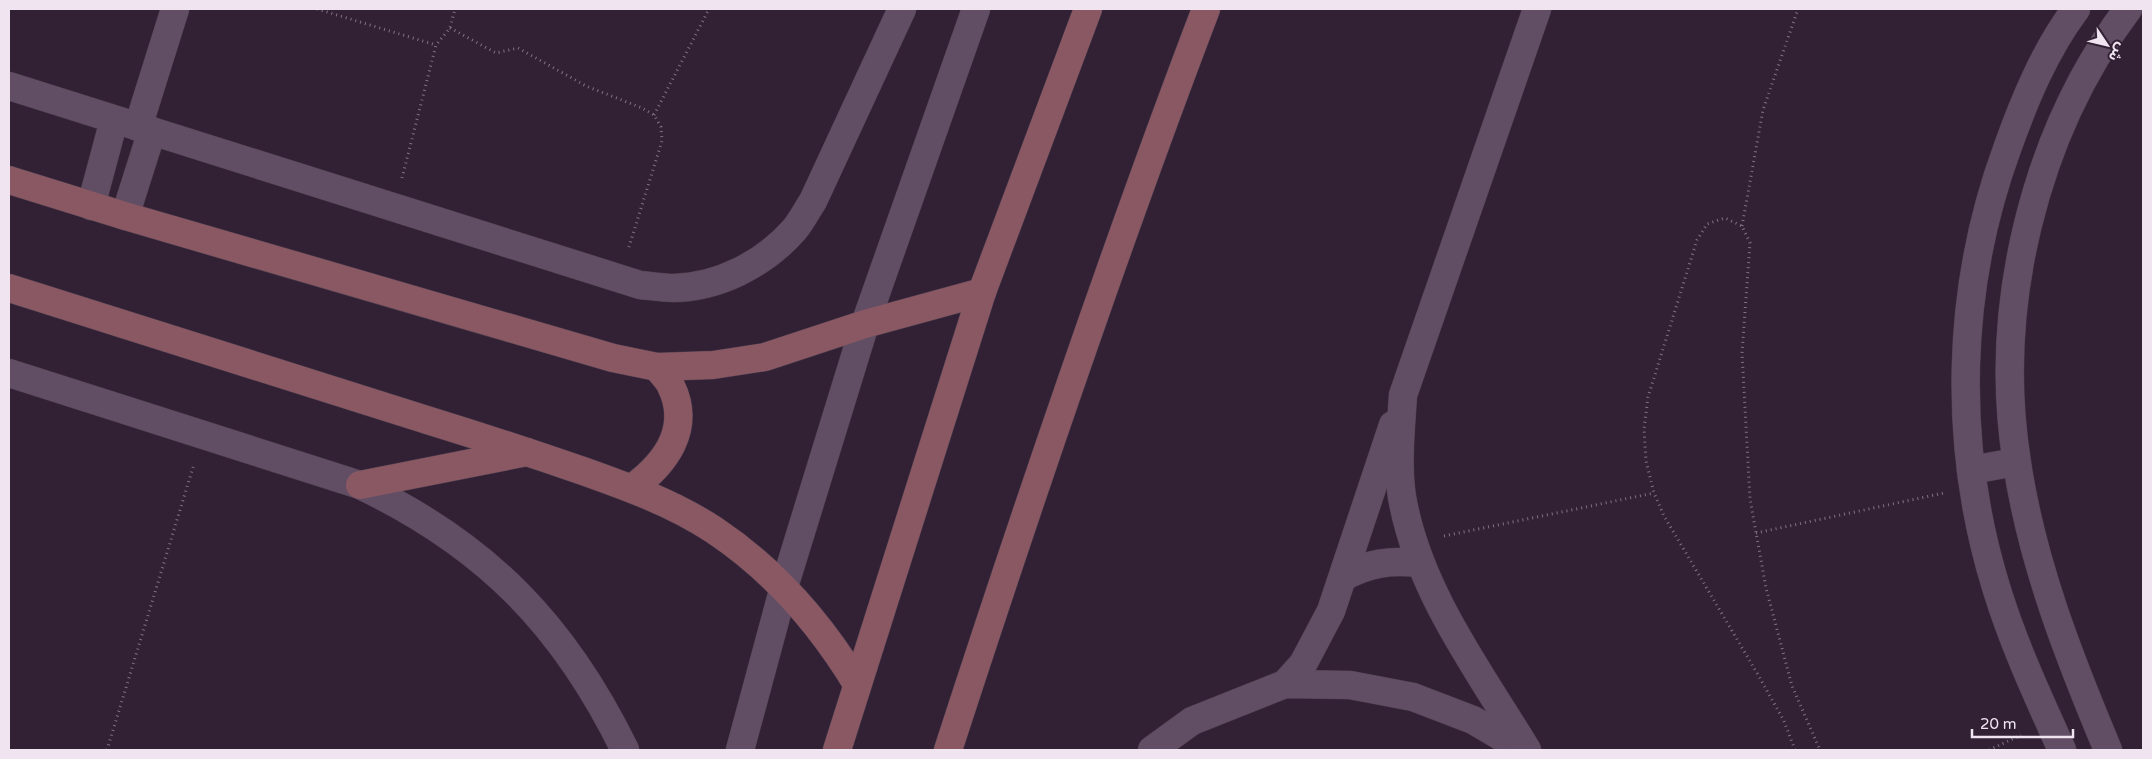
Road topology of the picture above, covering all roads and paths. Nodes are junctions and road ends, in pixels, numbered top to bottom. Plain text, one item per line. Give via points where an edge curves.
1 (175, 9) edge
2 (317, 9) edge
3 (455, 9) edge
4 (709, 9) edge
5 (902, 9) edge
6 (976, 9) edge
7 (1088, 9) edge
8 (1206, 9) edge
9 (1537, 9) edge
10 (1798, 9) edge
11 (2076, 9) edge
12 (2128, 9) edge
13 (450, 28) junction
14 (436, 45) junction
15 (9, 86) edge
16 (654, 115) junction
17 (135, 126) junction
18 (9, 180) edge
19 (91, 206) junction
20 (394, 208) junction
21 (125, 216) junction
22 (1742, 226) junction
23 (619, 279) junction
24 (9, 288) edge
25 (982, 292) junction
26 (865, 324) junction
27 (657, 367) junction
28 (9, 373) edge
29 (1403, 395) junction
30 (202, 435) junction
31 (529, 452) junction
32 (2016, 462) junction
33 (1972, 479) junction
34 (360, 485) junction
35 (632, 488) junction
36 (1654, 492) junction
37 (1756, 533) junction
38 (1416, 553) junction
39 (1343, 578) junction
40 (784, 587) junction
41 (857, 684) junction
42 (1285, 684) junction
43 (107, 750) edge
44 (625, 750) edge
45 (740, 750) edge
46 (837, 750) edge
47 (948, 750) edge
48 (1152, 750) edge
49 (1525, 750) edge
50 (1795, 750) edge
51 (1820, 750) edge
52 (2062, 750) edge
53 (2108, 750) edge

1 - 17 street
2 - 14 path
3 - 13 path
4 - 16 path
5 - 23 street via 813,201 788,236 740,272 709,283 675,288 640,285
6 - 26 street
7 - 25 street
8 - 47 street via 1021,526
9 - 29 street
10 - 22 path via 1763,110
11 - 33 street via 2022,106 1990,194 1971,285 1965,368
12 - 32 street via 2111,31 2067,111 2035,196 2016,286 2010,377
13 - 14 path
13 - 16 path via 496,53 518,48 586,86
14 - 20 path
15 - 17 street
16 - 23 path via 661,127 662,141
17 - 19 street
17 - 20 street
17 - 21 street
18 - 19 street
19 - 21 street
20 - 23 street
21 - 27 street via 604,356
22 - 36 path via 1725,218 1707,224 1697,240 1648,397 1644,429 1646,461
22 - 37 path via 1750,243 1742,353 1750,499
24 - 31 street
25 - 26 street
25 - 41 street
26 - 27 street via 765,358 713,365
26 - 40 street
27 - 35 street via 671,386 678,409 676,433 668,455
28 - 30 street
29 - 38 street via 1402,495
29 - 39 street
30 - 34 street
30 - 43 path
31 - 34 street
31 - 35 street
32 - 33 street
32 - 53 street via 2051,603 2073,667
33 - 37 path
33 - 52 street via 1983,538 2010,629
34 - 44 street via 436,527 472,552 517,593 562,643 586,678
35 - 40 street via 673,506 713,530 750,556
36 - 38 path
36 - 50 path via 1664,516 1784,721
37 - 51 path via 1766,588 1792,686
38 - 39 street via 1360,568
38 - 49 street via 1457,634
39 - 42 street via 1331,610 1303,664
40 - 41 street via 821,630
40 - 45 street
41 - 46 street
42 - 48 street via 1192,721
42 - 49 street via 1350,685 1413,697 1473,720

